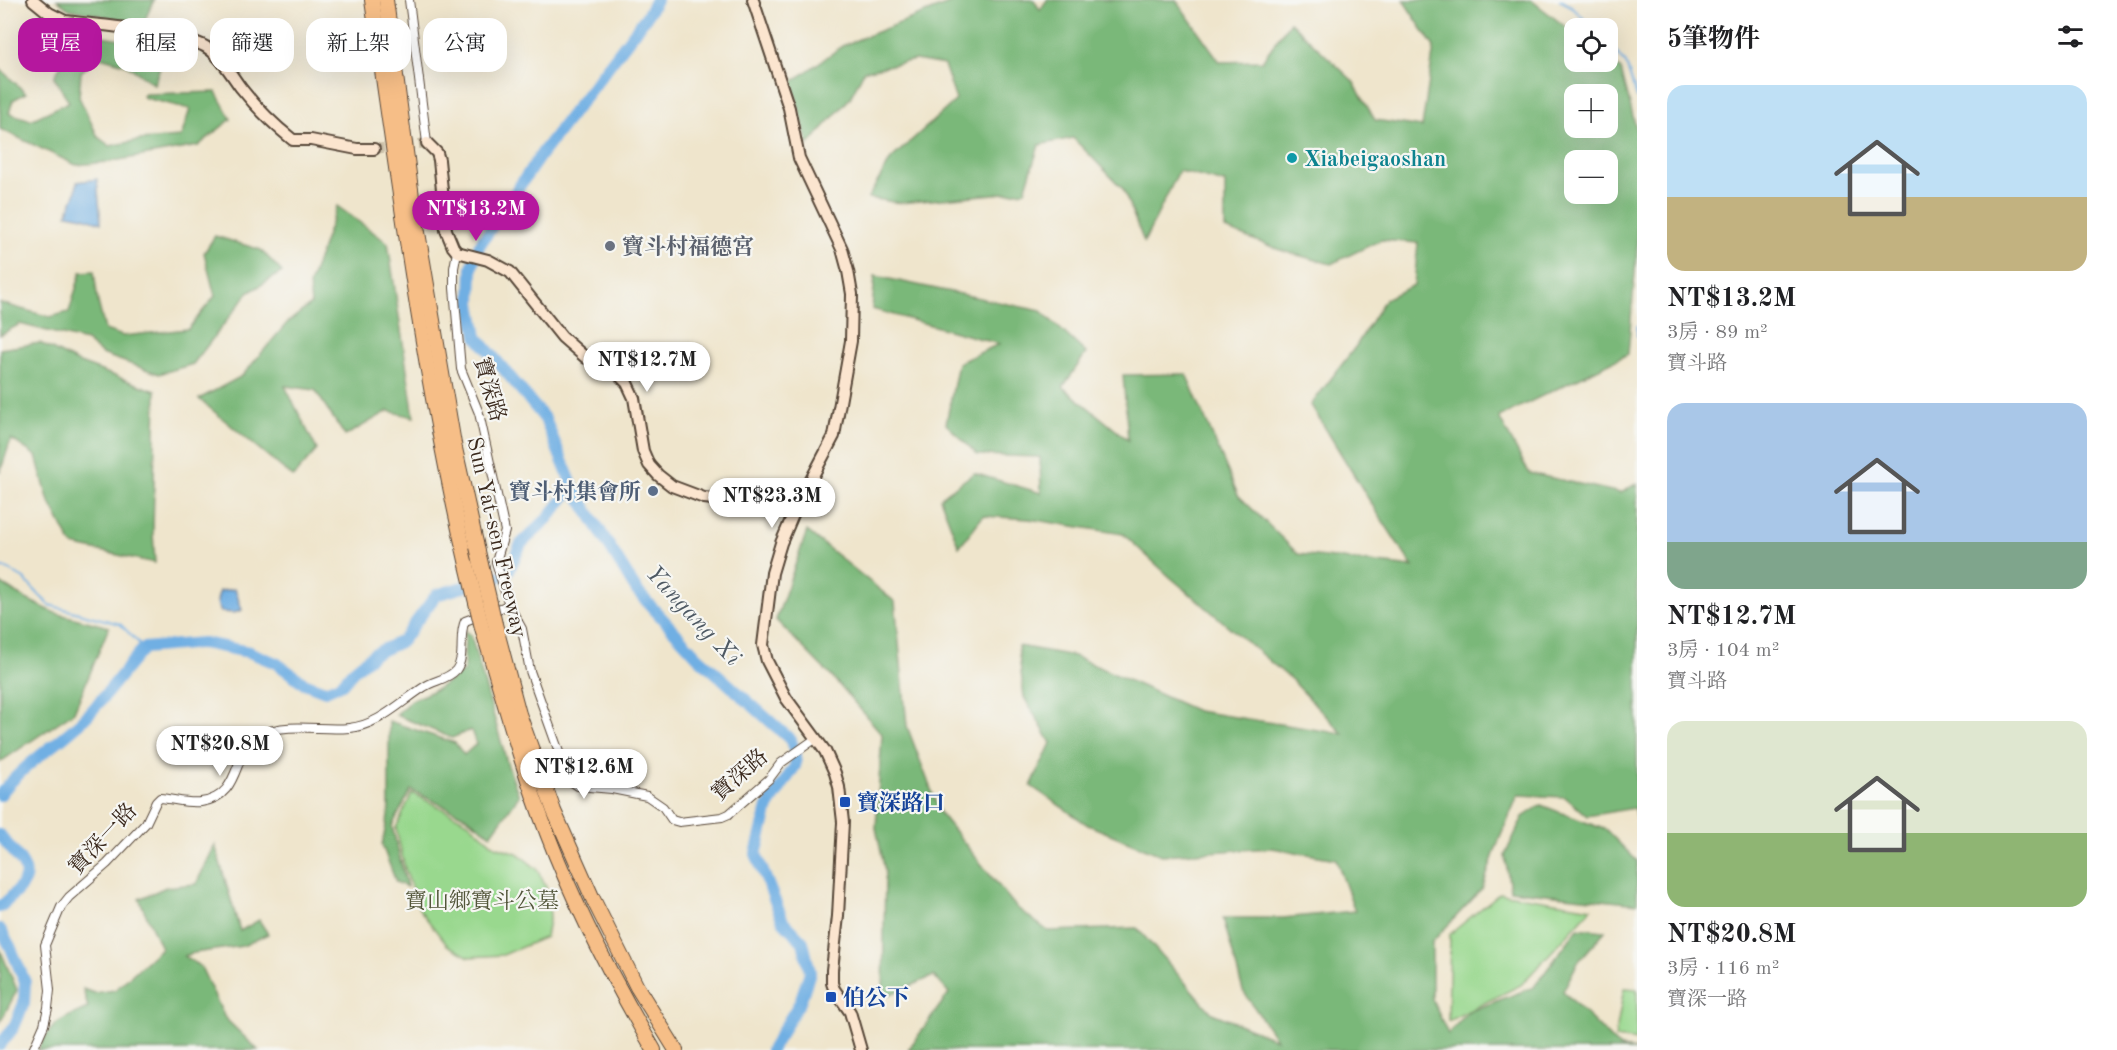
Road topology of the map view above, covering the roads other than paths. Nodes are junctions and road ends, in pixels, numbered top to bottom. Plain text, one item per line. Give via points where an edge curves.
1 (33, 0) edge
2 (372, 0) edge
3 (386, 0) edge
4 (409, 0) edge
5 (753, 0) edge
6 (427, 143) joint
7 (374, 149) tunnel mouth
8 (457, 252) junction
9 (795, 510) junction
10 (509, 605) junction
11 (488, 626) junction
12 (815, 739) junction
13 (33, 1050) edge
14 (654, 1050) edge
15 (676, 1050) edge
16 (861, 1050) edge

1 - 7 street via 65,21 198,43 211,50 293,141
2 - 11 highway, Sun Yat-sen Freeway, bridge via 432,399 467,565
3 - 11 highway, Sun Yat-sen Freeway, bridge via 418,232
4 - 6 street, 寶深路
5 - 9 street via 789,108 799,158 842,249 852,294 851,341 834,436
6 - 8 street, 寶深路 via 439,160 446,230
8 - 9 street via 488,260 510,272 562,337 586,358 616,372 627,382 634,398 643,451 649,465 663,480 704,498
8 - 10 street, 寶深路 via 454,294 461,369 479,413 505,531 496,562
9 - 12 street via 772,573 763,645 786,698
10 - 12 street, 寶深路 via 522,629 530,671 572,784 647,796 679,822 722,817 769,779 781,763
10 - 13 street, 寶深一路 via 465,621 456,669 383,717 348,728 299,728 261,734 241,758 228,788 217,796 203,802 160,798 146,823 61,907 45,945 48,1008
11 - 14 highway, Sun Yat-sen Freeway via 546,831 580,914
11 - 15 highway, Sun Yat-sen Freeway via 554,811 593,899 637,987
12 - 16 street via 835,772 843,811 832,983 850,1012

